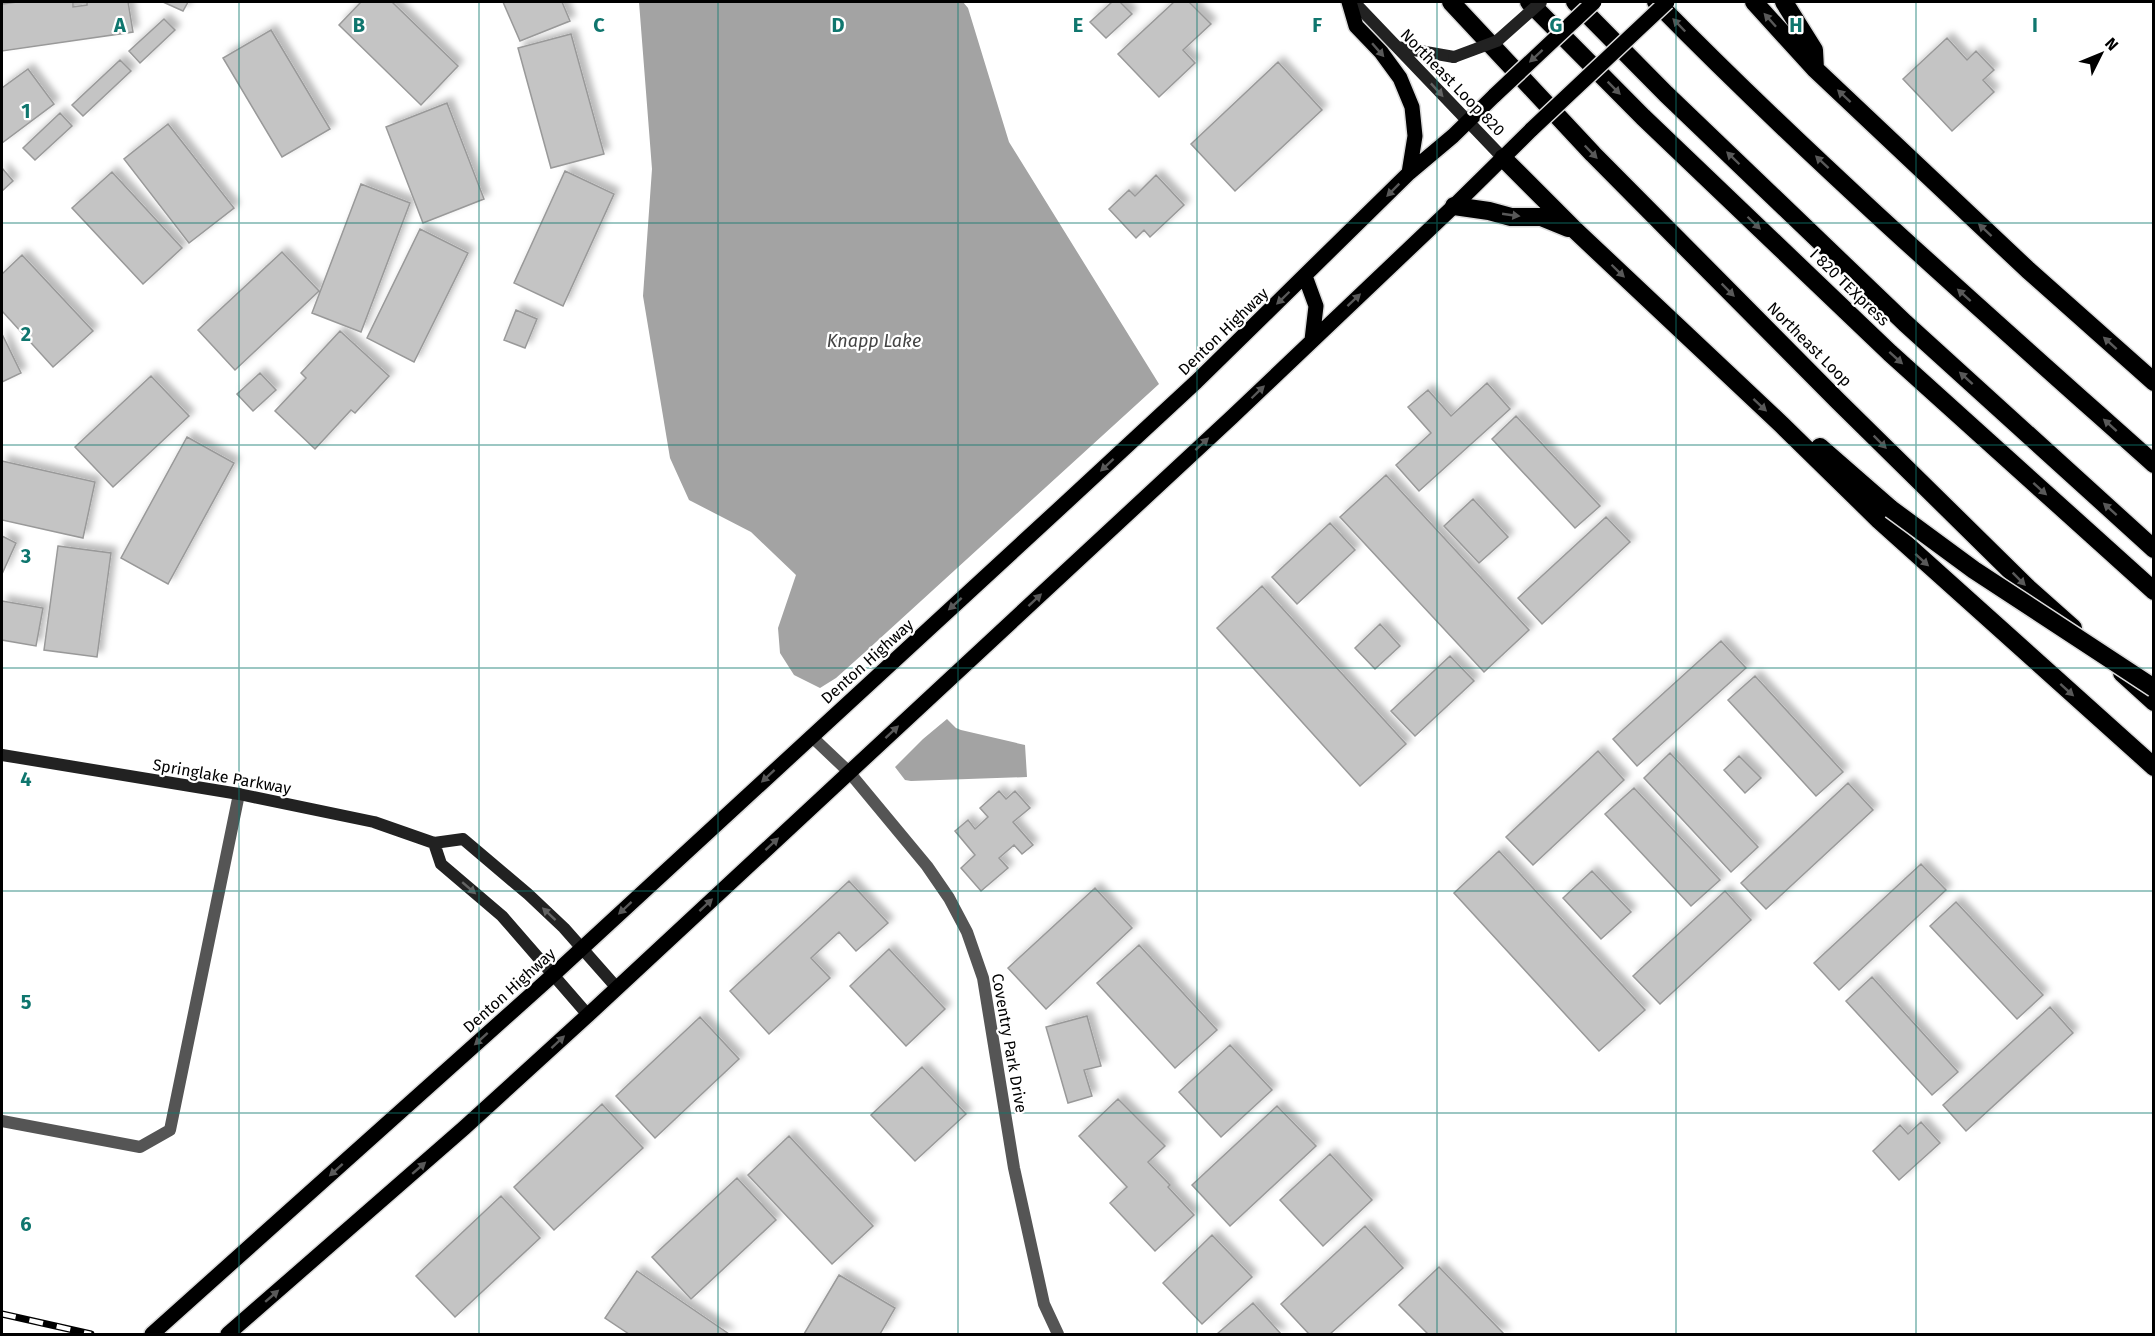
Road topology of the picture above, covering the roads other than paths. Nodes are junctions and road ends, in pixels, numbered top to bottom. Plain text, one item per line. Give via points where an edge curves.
1 (1349, 2) edge
2 (1354, 2) edge
3 (1451, 2) edge
4 (1529, 2) edge
5 (1541, 2) edge
6 (1575, 2) edge
7 (1594, 2) edge
8 (1656, 2) edge
9 (1667, 2) edge
10 (1754, 2) edge
11 (1784, 2) edge
12 (1397, 47) junction
13 (1815, 69) junction
14 (1467, 122) junction
15 (1503, 158) junction
16 (1409, 173) junction
17 (1454, 206) junction
18 (1576, 231) junction
19 (1305, 276) junction
20 (1312, 340) junction
21 (2154, 382) edge
22 (2154, 464) edge
23 (1885, 514) junction
24 (2154, 549) edge
25 (2154, 591) edge
26 (2154, 688) edge
27 (2154, 702) edge
28 (811, 736) junction
29 (2, 755) edge
30 (2154, 767) edge
31 (849, 772) junction
32 (239, 794) junction
33 (434, 843) junction
34 (581, 949) junction
35 (553, 975) junction
36 (616, 988) junction
37 (588, 1015) junction
38 (2, 1121) edge
39 (152, 1335) edge
40 (228, 1335) edge
41 (1058, 1335) edge

1 -> 16 main road via 1356,26 1400,78 1412,107 1415,136
2 - 12 street, Northeast Loop 820
3 -> 27 highway, Northeast Loop via 1593,154 1838,401 2028,588
4 -> 25 highway, I 820 TEXpress via 1890,353
5 - 12 street, bridge via 1497,41 1454,57
24 -> 6 highway, I 820 TEXpress via 1905,323
7 -> 14 main road, Denton Highway, bridge
22 -> 8 highway via 1942,276
9 - 15 main road, bridge
13 -> 10 highway
11 - 13 highway via 1814,50
12 -> 14 street, Northeast Loop 820
21 -> 13 highway via 2028,270
14 - 15 street, Northeast Loop 820
14 - 16 main road, Denton Highway
15 - 17 main road
15 - 18 highway
16 -> 19 main road, Denton Highway
17 -> 18 highway via 1511,217 1541,217
20 -> 17 main road
18 -> 23 highway via 1782,425 1824,450
19 - 20 main road via 1316,306
19 -> 28 main road, Denton Highway
31 -> 20 main road
23 - 26 highway, bridge
23 -> 30 highway
28 - 31 street, Coventry Park Drive
28 -> 34 main road, Denton Highway
29 - 32 street, Springlake Parkway
36 -> 31 main road
31 - 41 street, Coventry Park Drive via 927,866 967,932 983,978 1014,1168 1039,1282
32 - 33 street, Springlake Parkway via 374,822
32 - 38 street via 170,1130 140,1147
34 -> 33 street, Springlake Parkway via 528,894 463,839
33 -> 35 street via 441,864 502,916
34 - 35 main road, Denton Highway
34 - 36 street, Springlake Parkway
35 - 37 street
35 -> 39 main road, Denton Highway
36 - 37 main road
40 -> 37 main road

